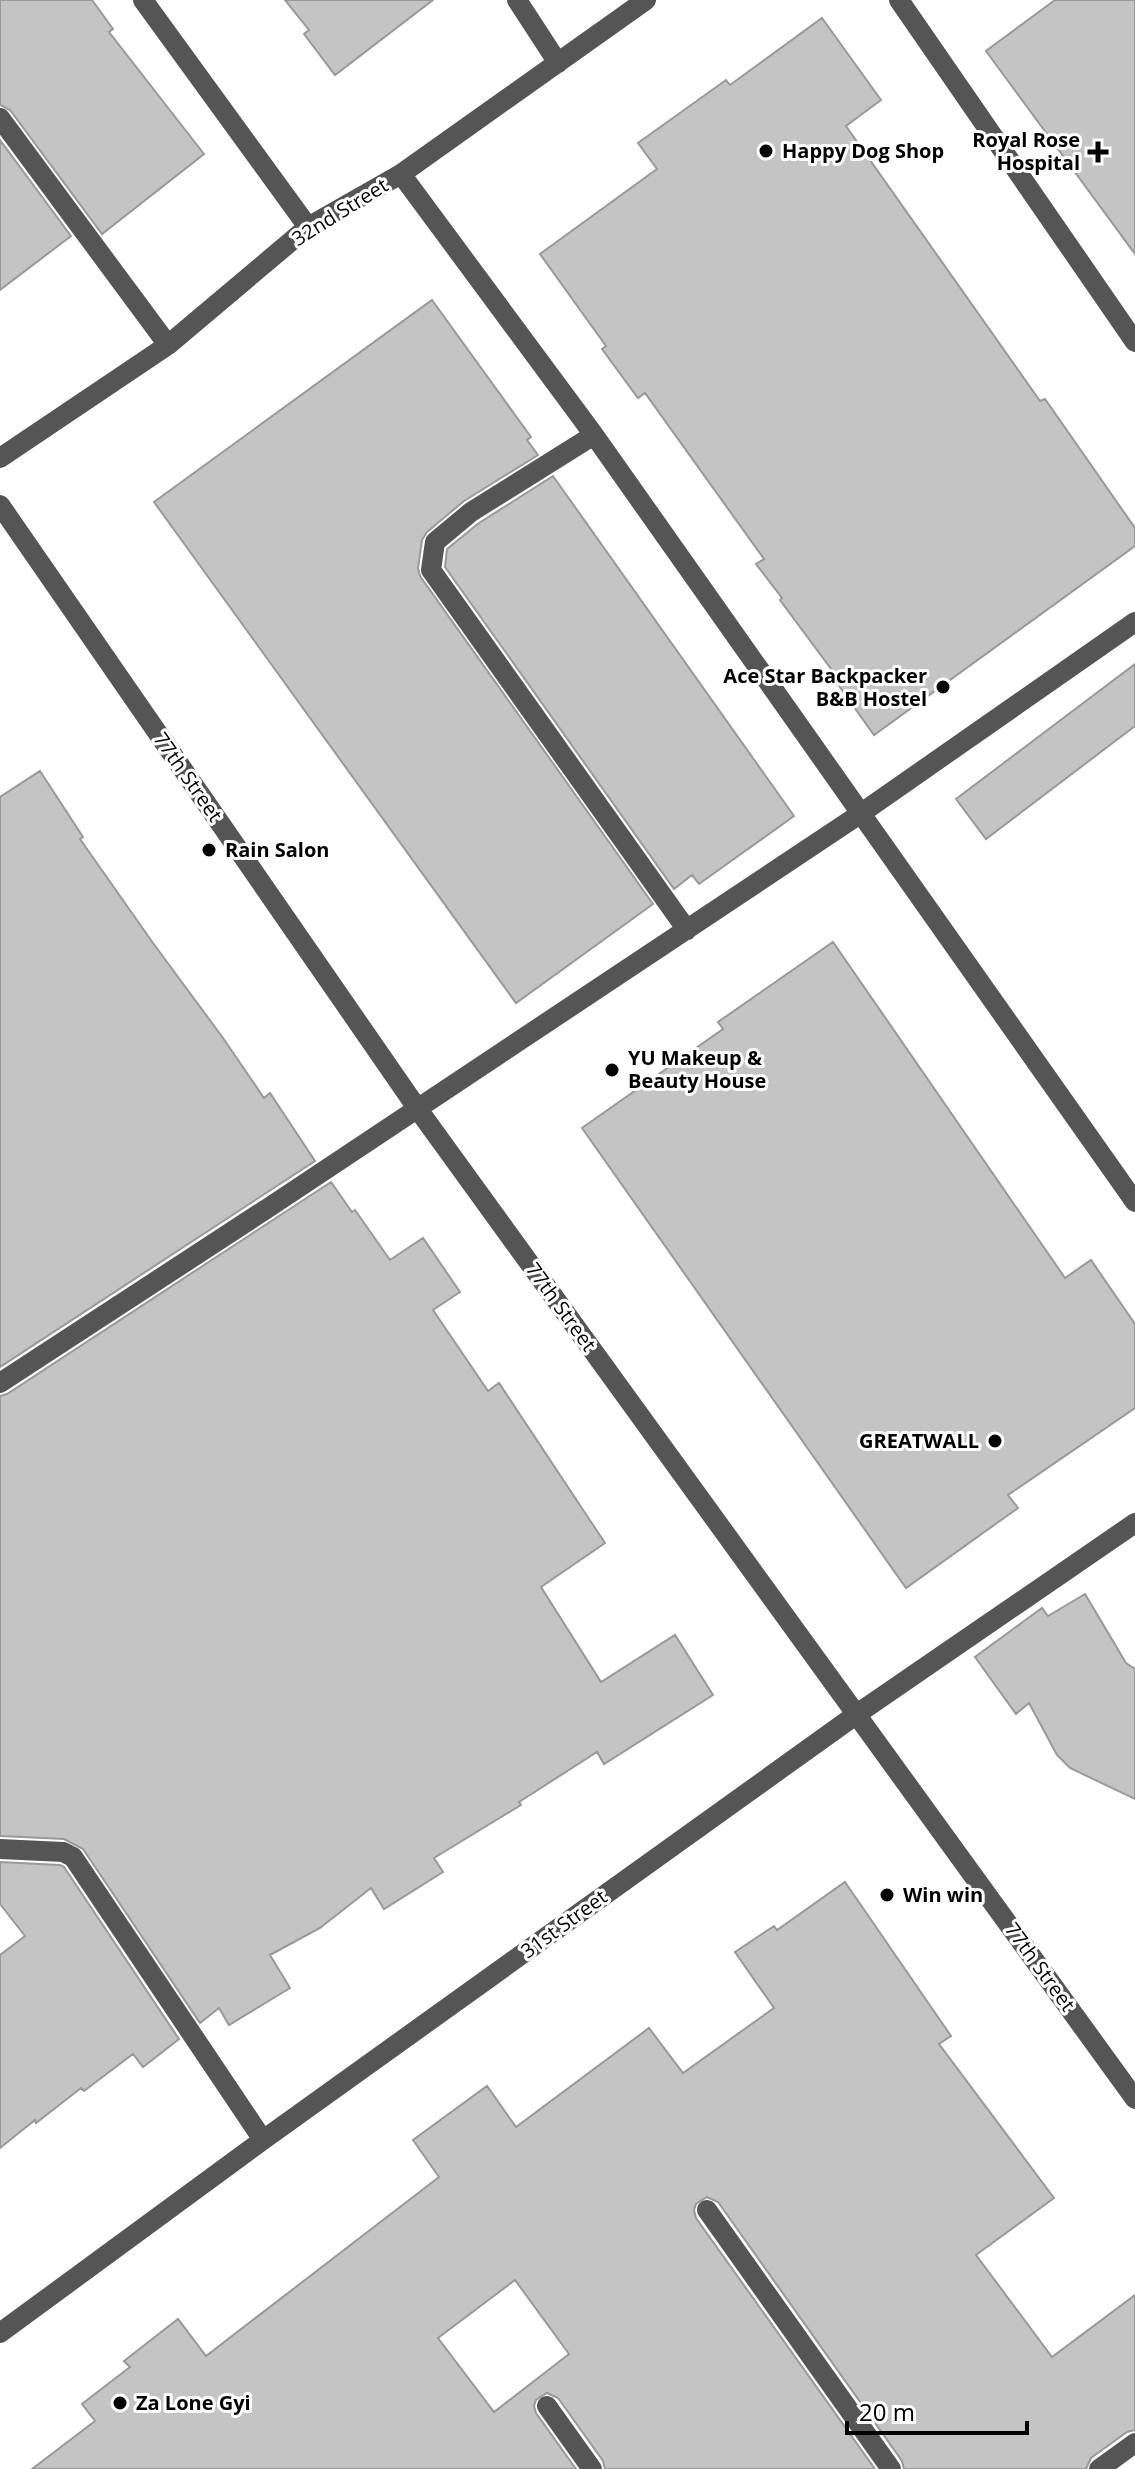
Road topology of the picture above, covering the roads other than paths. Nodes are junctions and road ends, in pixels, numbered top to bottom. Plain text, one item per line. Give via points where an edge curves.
1 (143, 0) edge
2 (517, 0) edge
3 (646, 0) edge
4 (899, 0) edge
5 (558, 63) junction
6 (0, 118) edge
7 (401, 174) junction
8 (308, 227) junction
9 (1135, 342) edge
10 (168, 345) junction
11 (594, 435) junction
12 (0, 458) edge
13 (0, 505) edge
14 (1135, 622) edge
15 (860, 814) junction
16 (687, 930) junction
17 (417, 1108) junction
18 (1135, 1202) edge
19 (0, 1383) edge
20 (1135, 1523) edge
21 (857, 1714) junction
22 (0, 1849) edge
23 (1135, 2099) edge
24 (263, 2140) junction
25 (707, 2210) dead end
26 (0, 2333) edge
27 (547, 2406) dead end
28 (1135, 2443) edge
29 (592, 2469) edge
30 (891, 2469) edge
31 (1099, 2469) edge

1 - 8 street
2 - 5 street
3 - 5 street, 32nd Street
4 - 9 street
5 - 7 street, 32nd Street
6 - 10 street
7 - 8 street, 32nd Street
7 - 11 street
8 - 10 street, 32nd Street
10 - 12 street, 32nd Street
11 - 15 street
11 - 16 street via 471,512 435,542 431,570
13 - 17 street, 77th Street
14 - 15 street
15 - 16 street
15 - 18 street
16 - 17 street
17 - 19 street
17 - 21 street, 77th Street
20 - 21 street, 31st Street
21 - 23 street, 77th Street
21 - 24 street, 31st Street
22 - 24 street via 73,1857
24 - 26 street, 31st Street
25 - 30 street
27 - 29 street
28 - 31 street

